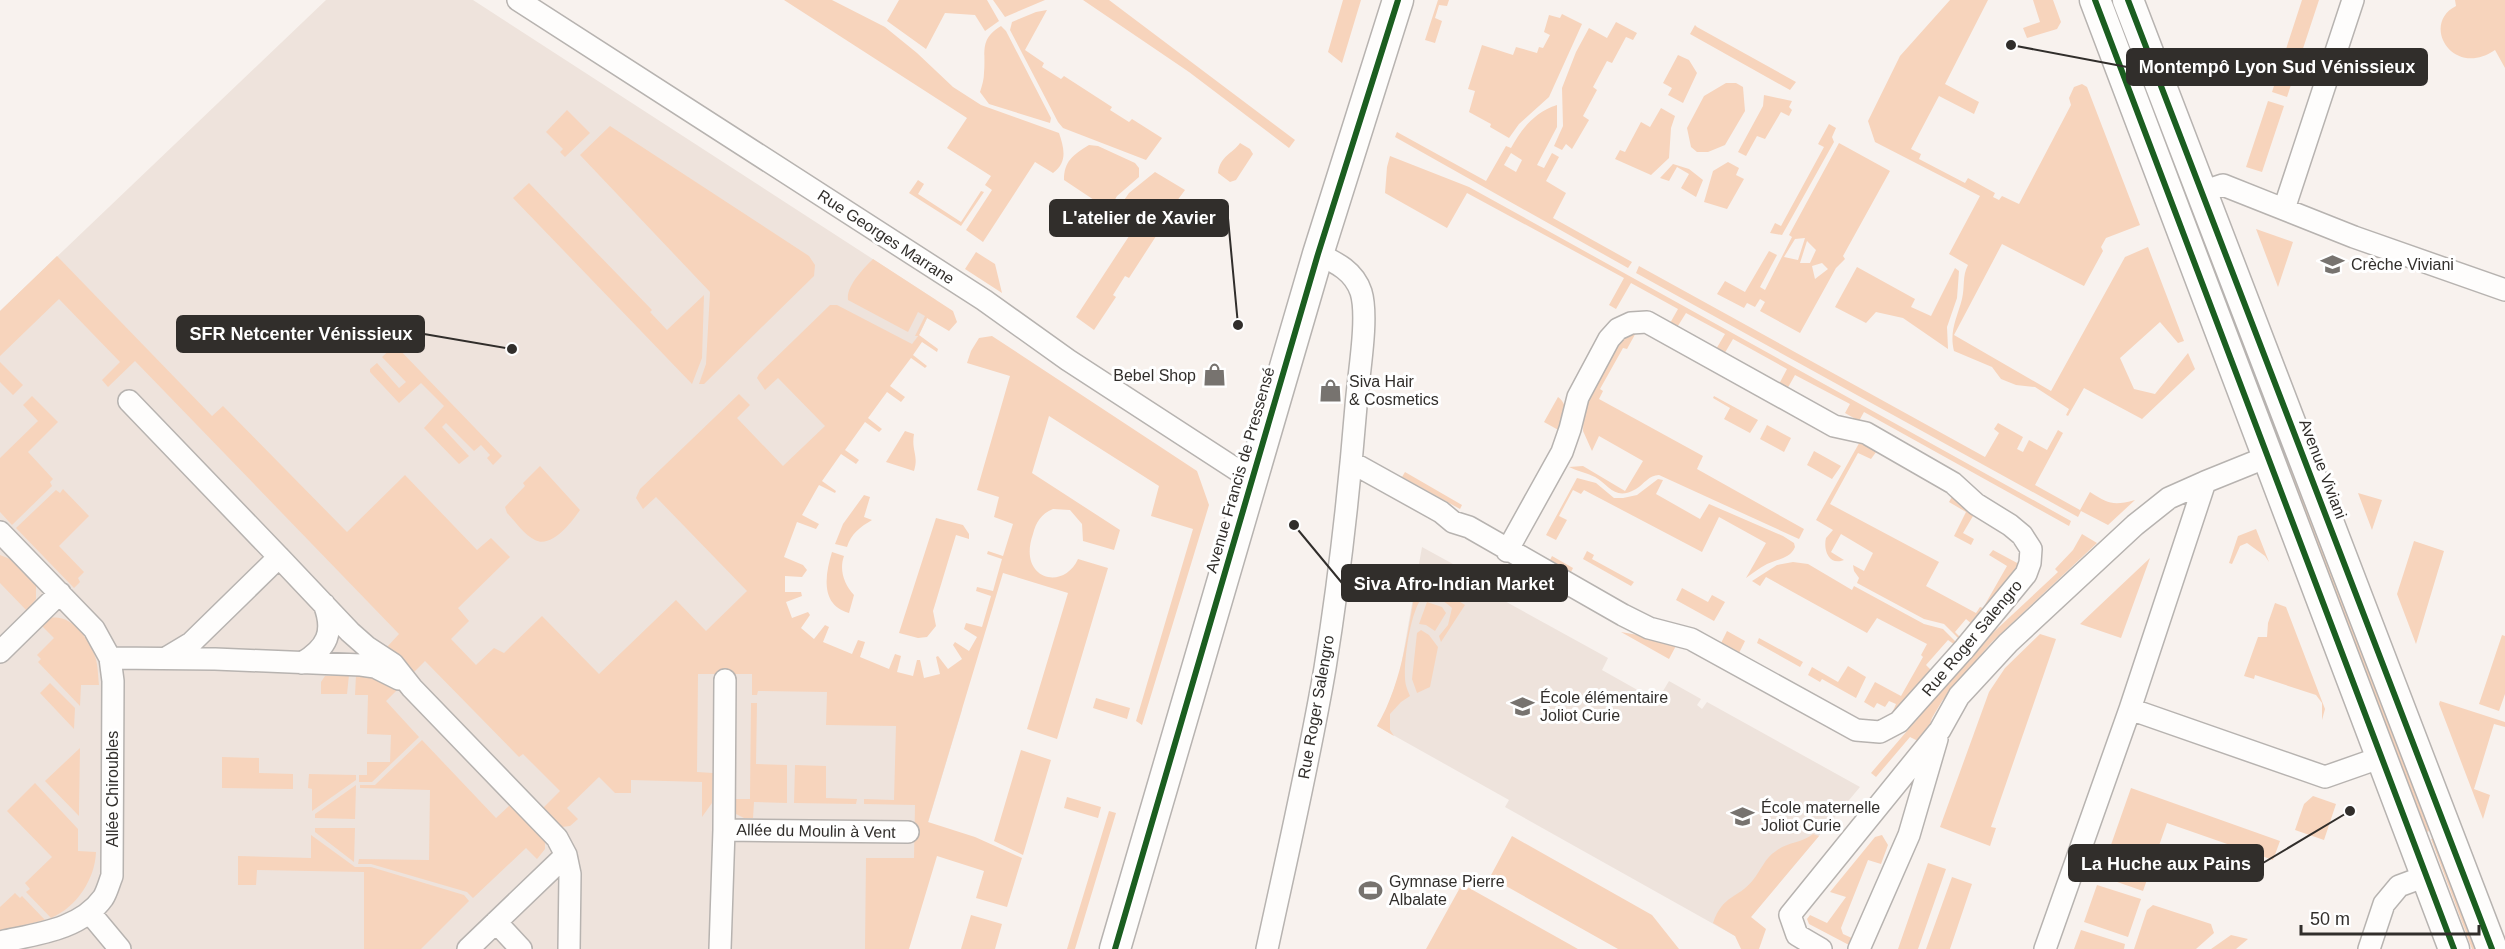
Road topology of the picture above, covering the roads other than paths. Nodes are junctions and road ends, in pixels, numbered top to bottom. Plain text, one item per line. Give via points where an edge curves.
1 (518, 0) edge
2 (1398, 0) edge
3 (2095, 0) edge
4 (2128, 0) edge
5 (2353, 0) edge
6 (2202, 192) junction
7 (2284, 210) junction
8 (1318, 255) junction
9 (2505, 290) edge
10 (129, 401) dead end
11 (2268, 457) junction
12 (1351, 462) junction
13 (1251, 479) junction
14 (2205, 482) junction
15 (0, 532) edge
16 (1507, 551) junction
17 (279, 557) junction
18 (60, 593) junction
19 (324, 604) junction
20 (0, 652) edge
21 (110, 658) junction
22 (166, 658) junction
23 (302, 663) junction
24 (725, 680) dead end
25 (412, 688) junction
26 (2130, 709) junction
27 (1940, 730) junction
28 (2382, 758) junction
29 (724, 830) junction
30 (908, 832) dead end
31 (566, 855) junction
32 (2426, 876) junction
33 (90, 913) junction
34 (496, 922) junction
35 (0, 942) edge
36 (120, 949) edge
37 (468, 949) edge
38 (521, 949) edge
39 (569, 949) edge
40 (720, 949) edge
41 (1114, 949) edge
42 (1267, 949) edge
43 (1821, 949) edge
44 (1859, 949) edge
45 (2045, 949) edge
46 (2369, 949) edge
47 (2454, 949) edge
48 (2492, 949) edge

1 - 13 street, Rue Georges Marrane via 984,300 1068,360
2 - 8 street, Avenue Francis de Pressensé
3 - 11 street
4 - 6 street, Avenue Viviani
5 - 7 street
6 - 7 street via 2223,185
6 - 48 street, Avenue Viviani
7 - 9 street
8 - 12 street, Rue Roger Salengro via 1349,272 1362,295 1363,326
8 - 13 street, Avenue Francis de Pressensé
10 - 17 street
11 - 14 street
11 - 28 street
12 - 16 street, Rue Roger Salengro
12 - 42 street, Rue Roger Salengro via 1323,676
13 - 41 street, Avenue Francis de Pressensé
14 - 26 street
14 - 27 street via 2169,498 2135,525 2008,643 1959,696
15 - 18 street, Allée Chiroubles
16 - 16 street, Rue Roger Salengro via 1649,628 1690,639 1856,730 1880,732 1899,722 1965,648 2026,574 2031,549 2022,535 1953,483 1866,433 1834,426 1647,322 1631,323 1609,339 1578,398 1558,459
17 - 19 street
17 - 22 street via 191,643
18 - 20 street
18 - 21 street, Allée Chiroubles via 94,629
19 - 23 street via 329,631 317,654
19 - 25 street via 367,647 393,664
21 - 22 street
21 - 33 street, Allée Chiroubles via 112,876 105,896
22 - 23 street
23 - 25 street via 375,668
24 - 29 street, Allée du Moulin à Vent
25 - 31 street via 556,838
26 - 28 street via 2325,777
26 - 45 street
27 - 43 street via 1790,915 1797,936
27 - 44 street via 1909,835
28 - 32 street
29 - 30 street, Allée du Moulin à Vent
29 - 40 street, Allée du Moulin à Vent
31 - 34 street
31 - 39 street via 570,874
32 - 46 street via 2399,886 2384,904
32 - 47 street
33 - 35 street via 72,923
33 - 36 street
34 - 37 street
34 - 38 street

